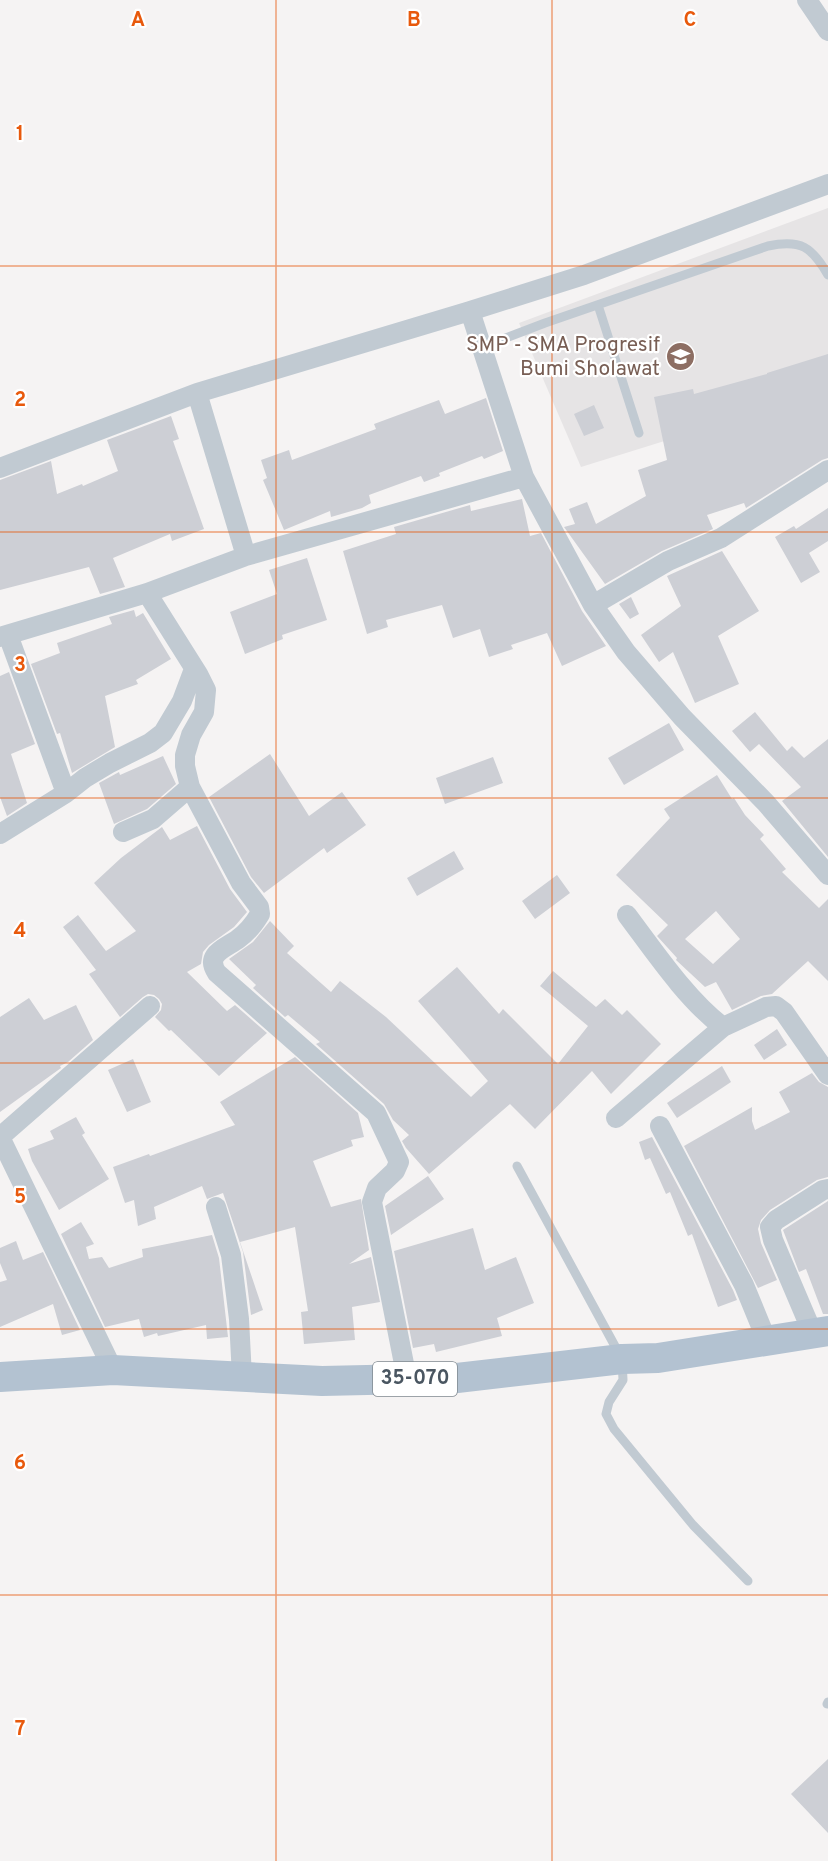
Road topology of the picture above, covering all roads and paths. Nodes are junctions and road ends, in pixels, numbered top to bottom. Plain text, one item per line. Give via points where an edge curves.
1 (807, 0) edge
2 (828, 31) edge
3 (828, 184) edge
4 (828, 276) edge
5 (598, 305) junction
6 (470, 312) junction
7 (481, 348) junction
8 (197, 393) junction
9 (639, 433) dead end
10 (0, 468) edge
11 (828, 470) edge
12 (524, 477) junction
13 (246, 556) junction
14 (147, 593) junction
15 (593, 605) junction
16 (4, 636) edge
17 (199, 677) junction
18 (190, 787) junction
19 (66, 793) junction
20 (123, 832) dead end
21 (0, 834) edge
22 (827, 872) edge
23 (627, 915) dead end
24 (150, 1006) dead end
25 (723, 1027) junction
26 (828, 1076) edge
27 (616, 1118) dead end
28 (660, 1126) dead end
29 (0, 1137) edge
30 (517, 1166) dead end
31 (828, 1189) edge
32 (216, 1207) dead end
33 (821, 1333) edge
34 (767, 1341) junction
35 (622, 1359) junction
36 (114, 1370) junction
37 (0, 1377) edge
38 (243, 1377) junction
39 (407, 1379) junction
40 (748, 1581) dead end

1 - 2 street
3 - 6 street via 584,275
4 - 5 lane via 812,253 787,242
5 - 7 lane
5 - 9 lane
6 - 7 street
6 - 8 street
7 - 12 street
8 - 10 street
8 - 13 street
11 - 15 street via 721,538 668,561
12 - 13 street
12 - 15 street
13 - 14 street
14 - 16 street
14 - 17 street
15 - 22 street via 626,652 682,717
16 - 19 street
17 - 18 street via 204,712 185,755
17 - 19 street via 163,733
18 - 20 street via 161,814
18 - 39 street via 260,914 253,927 222,948 214,968 376,1113 399,1162 377,1188 372,1202
19 - 21 street
23 - 25 street via 707,1015
24 - 29 street
25 - 26 street via 776,1006
25 - 27 street
28 - 34 street via 744,1285
29 - 36 street
30 - 35 lane
31 - 33 street via 770,1227
32 - 38 street via 231,1255
33 - 34 main road, 35-070
34 - 35 main road, 35-070 via 658,1358
35 - 39 main road, 35-070 via 457,1378
35 - 40 lane via 623,1380 606,1414 614,1429 693,1526
36 - 37 main road, 35-070
36 - 38 main road, 35-070
38 - 39 main road, 35-070 via 322,1381

